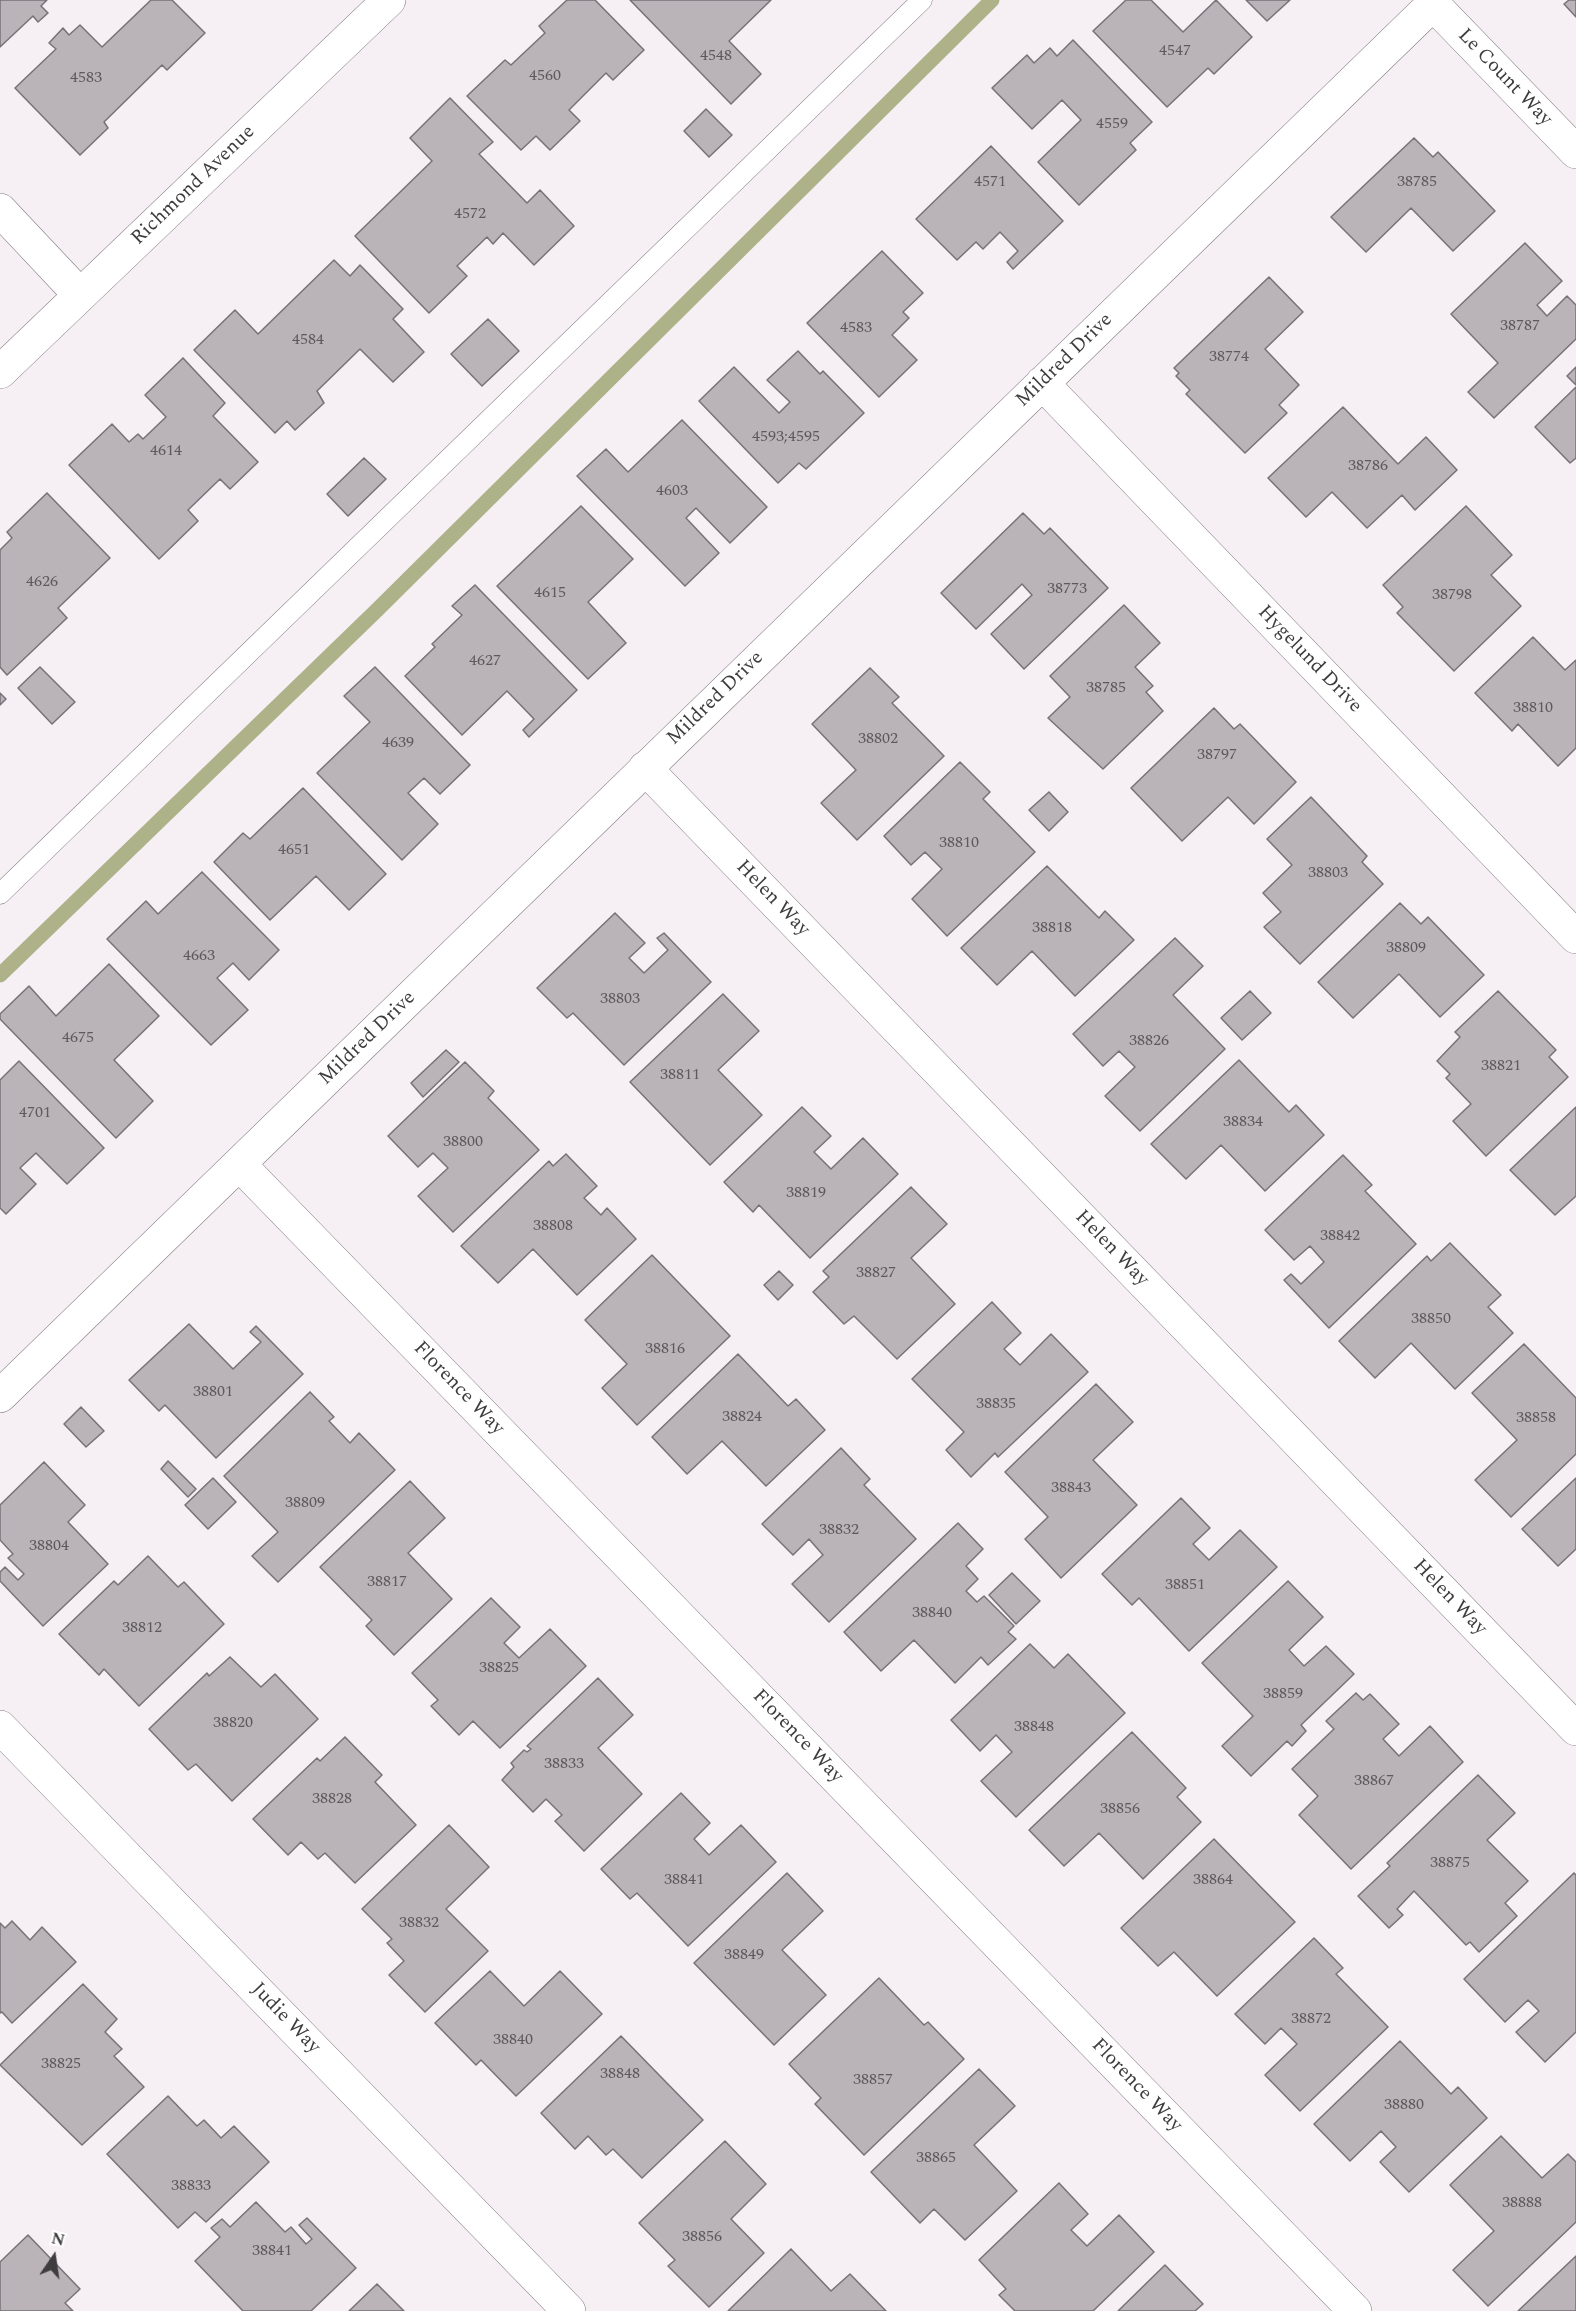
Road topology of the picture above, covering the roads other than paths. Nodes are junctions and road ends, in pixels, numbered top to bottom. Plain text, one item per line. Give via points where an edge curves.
1 (389, 0) edge
2 (922, 0) edge
3 (1433, 4) joint
4 (1576, 152) edge
5 (0, 210) edge
6 (80, 295) junction
7 (0, 372) edge
8 (1042, 384) junction
9 (645, 768) junction
10 (0, 894) edge
11 (1576, 937) edge
12 (239, 1164) junction
13 (0, 1396) edge
14 (0, 1727) edge
15 (1576, 1729) edge
16 (569, 2311) edge
17 (1354, 2311) edge

1 - 6 street, Richmond Avenue
2 - 10 lane
3 - 4 street, Le Count Way
3 - 8 street, Mildred Drive
5 - 6 street
6 - 7 street, Richmond Avenue
8 - 9 street, Mildred Drive
8 - 11 street, Hygelund Drive
9 - 12 street, Mildred Drive
9 - 15 street, Helen Way
12 - 13 street, Mildred Drive
12 - 17 street, Florence Way
14 - 16 street, Judie Way

